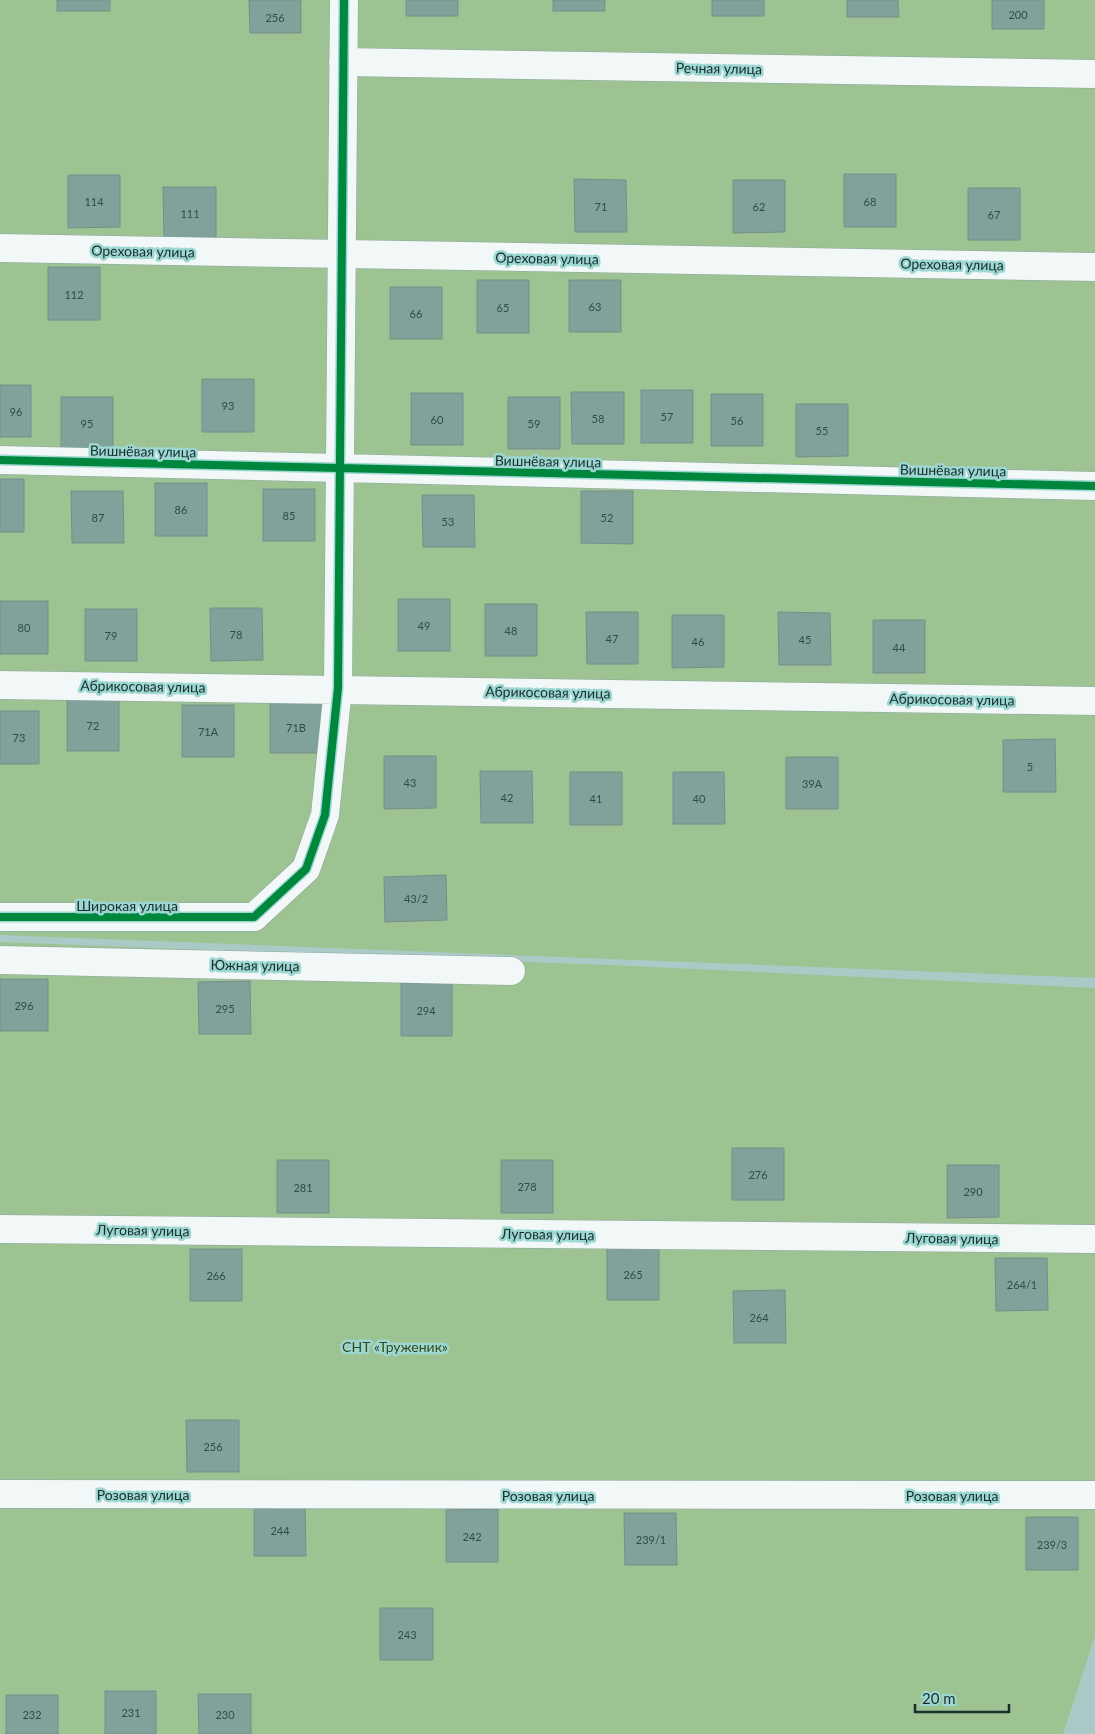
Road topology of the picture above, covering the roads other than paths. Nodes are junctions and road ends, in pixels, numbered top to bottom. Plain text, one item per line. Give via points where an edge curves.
1 (344, 0) edge
2 (343, 62) junction
3 (1095, 74) edge
4 (0, 248) edge
5 (343, 255) junction
6 (1095, 267) edge
7 (0, 460) edge
8 (340, 469) junction
9 (1095, 486) edge
10 (0, 685) edge
11 (338, 688) junction
12 (1095, 701) edge
13 (0, 918) edge
14 (0, 960) edge
15 (510, 971) dead end
16 (0, 1229) edge
17 (1095, 1239) edge
18 (0, 1494) edge
19 (1095, 1495) edge

1 - 2 street
2 - 3 street, Речная улица
2 - 5 street
4 - 5 street, Ореховая улица
5 - 6 street, Ореховая улица
5 - 8 street
7 - 8 street, Вишнёвая улица
8 - 9 street, Вишнёвая улица
8 - 11 street
10 - 11 street, Абрикосовая улица
11 - 12 street, Абрикосовая улица
11 - 13 street, Широкая улица via 325,815 306,868 254,917
14 - 15 street, Южная улица
16 - 17 street, Луговая улица
18 - 19 street, Розовая улица

